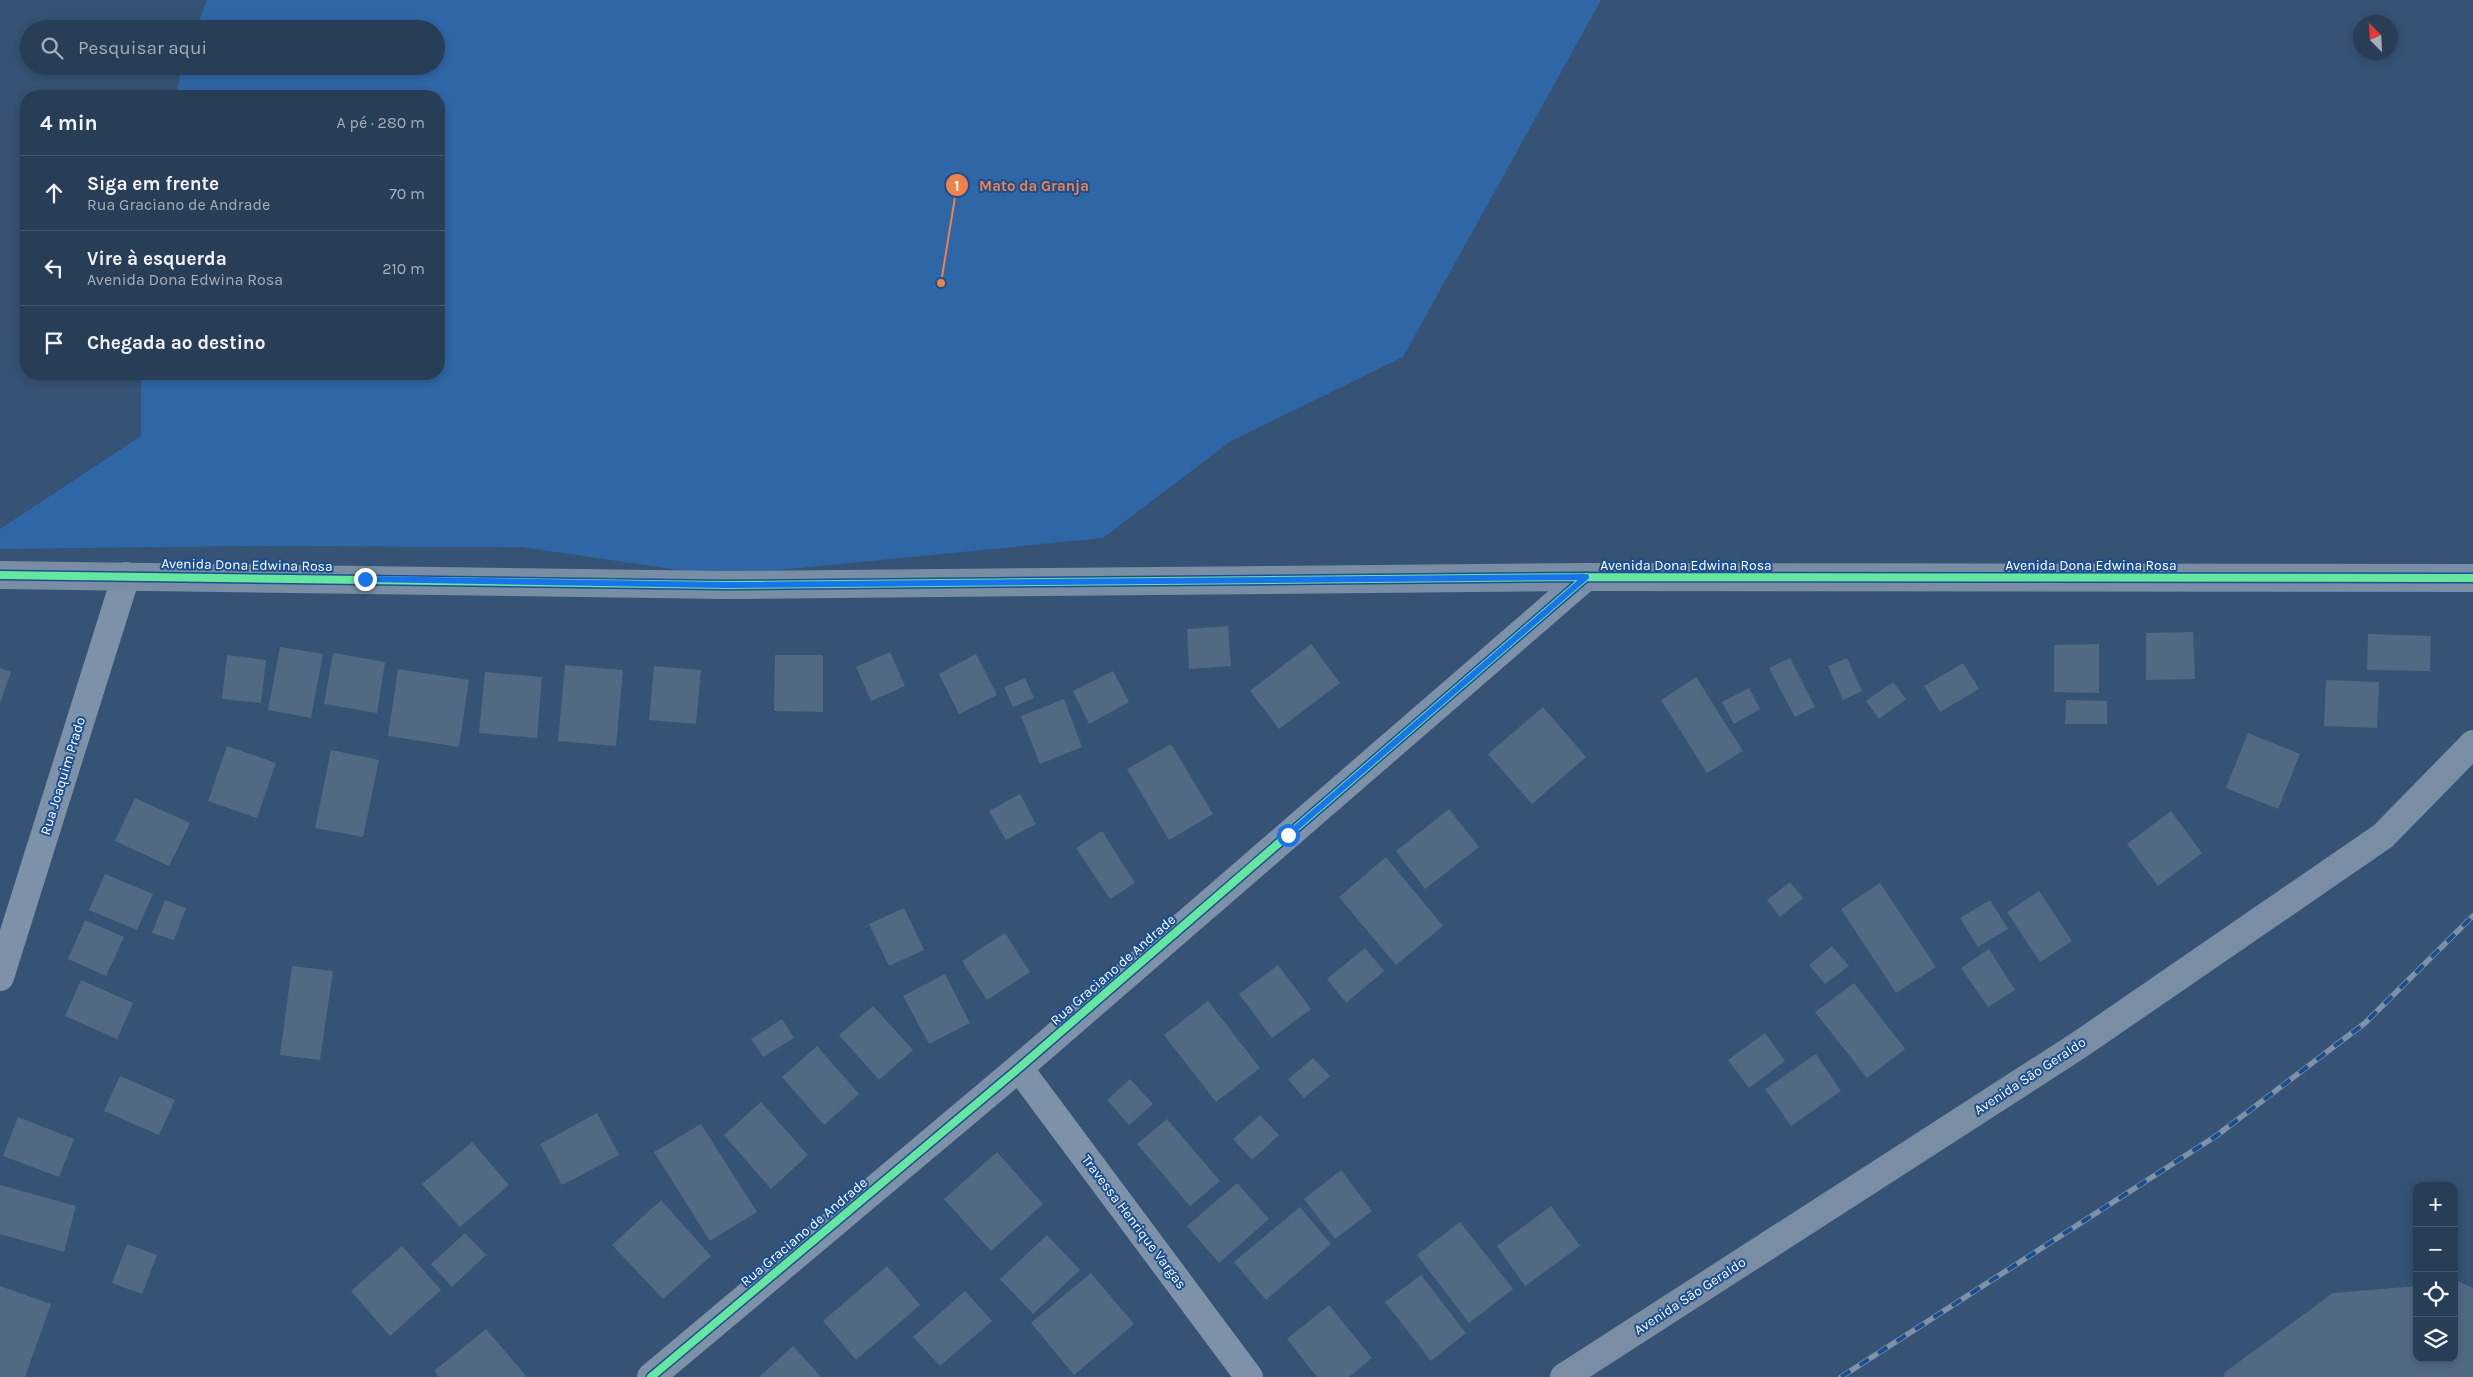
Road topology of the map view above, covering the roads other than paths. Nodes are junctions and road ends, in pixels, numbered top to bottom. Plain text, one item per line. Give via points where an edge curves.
1 (0, 575) edge
2 (126, 576) junction
3 (1586, 577) junction
4 (2473, 578) edge
5 (2473, 744) edge
6 (0, 977) edge
7 (1019, 1068) junction
8 (650, 1377) edge
9 (1248, 1377) edge
10 (1564, 1377) edge

1 - 2 street, Avenida Dona Edwina Rosa
2 - 3 street, Avenida Dona Edwina Rosa via 725,585
2 - 6 street, Rua Joaquim Prado
3 - 4 street, Avenida Dona Edwina Rosa
3 - 7 street, Rua Graciano de Andrade
5 - 10 street, Avenida São Geraldo via 2383,836 2079,1045
7 - 8 street, Rua Graciano de Andrade
7 - 9 street, Travessa Henrique Vargas

